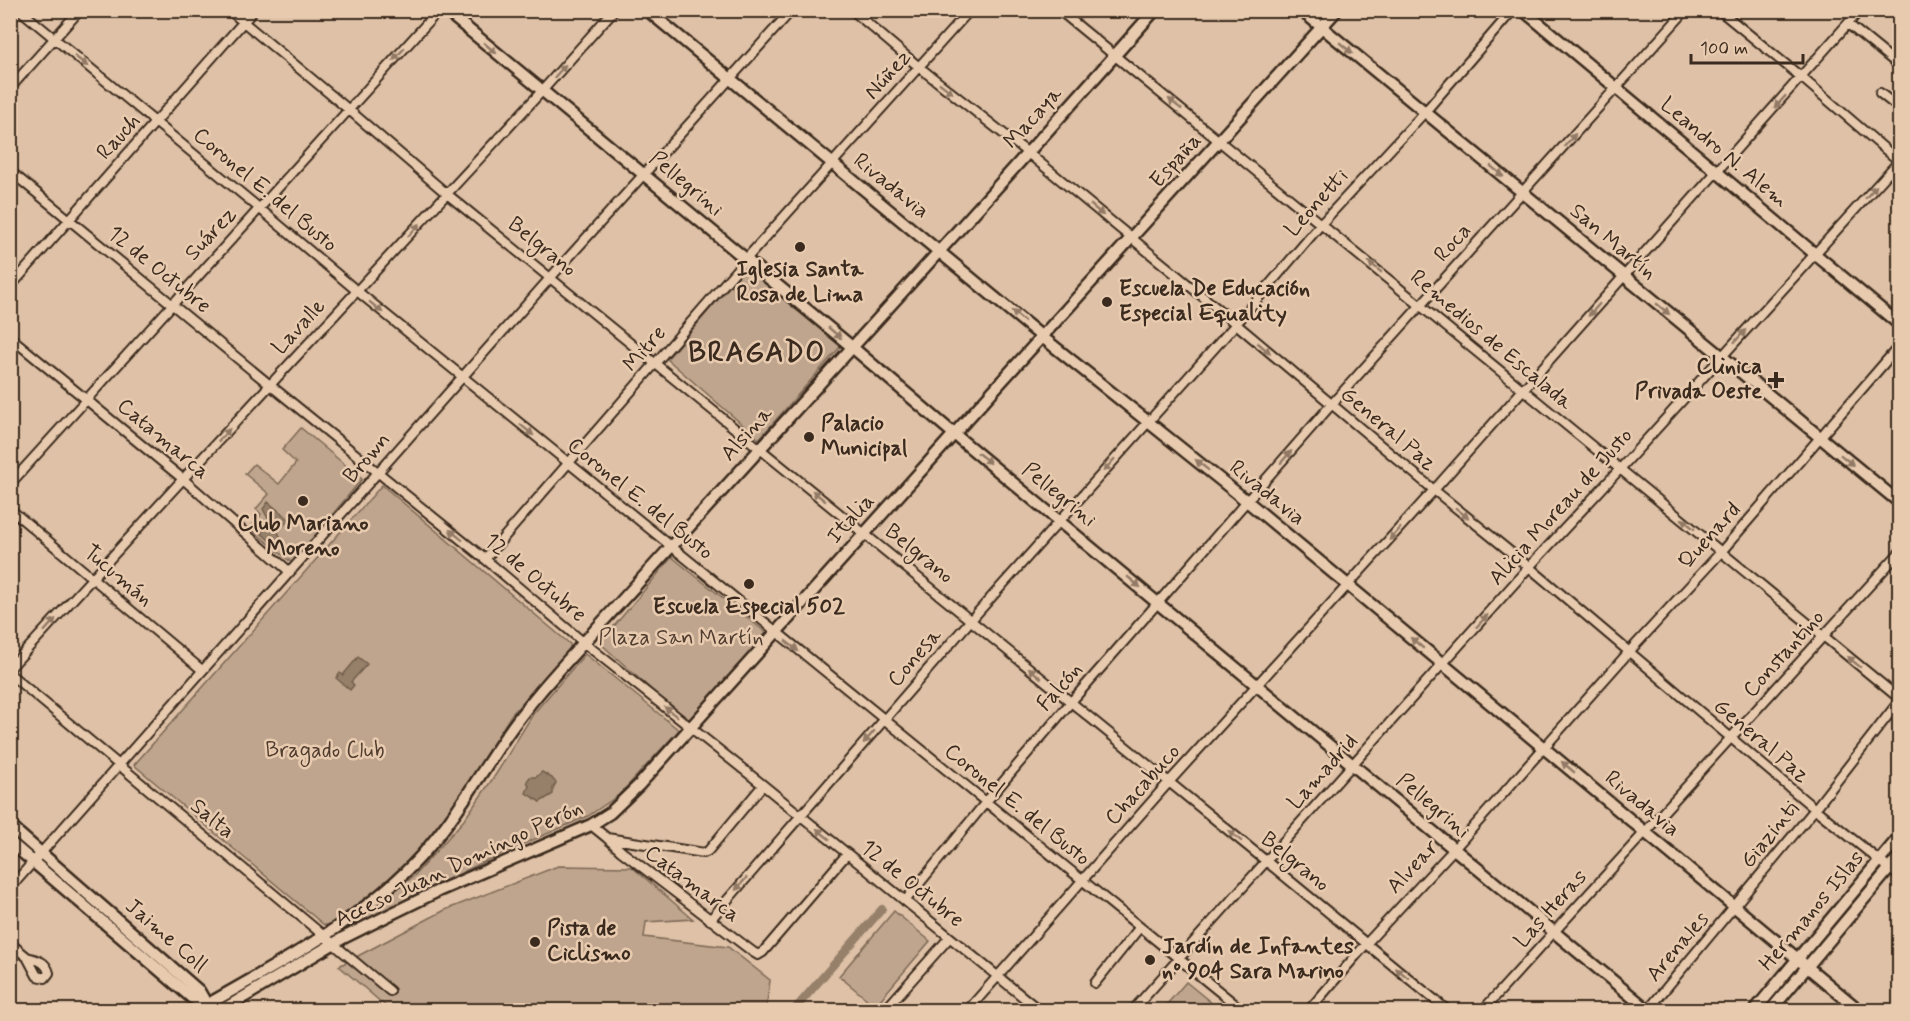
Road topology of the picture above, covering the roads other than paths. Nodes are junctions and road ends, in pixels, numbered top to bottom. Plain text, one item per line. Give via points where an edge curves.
1 (20, 10) edge
2 (80, 10) edge
3 (229, 10) edge
4 (254, 10) edge
5 (439, 10) edge
6 (445, 10) edge
7 (614, 10) edge
8 (647, 10) edge
9 (792, 10) edge
10 (852, 10) edge
11 (970, 10) edge
12 (1059, 10) edge
13 (1155, 10) edge
14 (1301, 10) edge
15 (1337, 10) edge
16 (1513, 10) edge
17 (1523, 10) edge
18 (1686, 10) edge
19 (1719, 10) edge
20 (1860, 10) edge
21 (243, 22) junction
22 (1848, 24) junction
23 (1322, 28) junction
24 (54, 39) junction
25 (1115, 56) junction
26 (1896, 63) dead end
27 (919, 68) junction
28 (1802, 77) junction
29 (728, 79) junction
30 (10, 88) edge
31 (1616, 88) junction
32 (542, 91) junction
33 (1880, 93) dead end
34 (348, 109) junction
35 (1899, 109) edge
36 (1424, 112) junction
37 (156, 122) junction
38 (1220, 141) junction
39 (1028, 153) junction
40 (1899, 161) edge
41 (832, 164) junction
42 (10, 171) edge
43 (1716, 172) junction
44 (644, 174) junction
45 (1524, 193) junction
46 (447, 194) junction
47 (259, 208) junction
48 (70, 219) junction
49 (1322, 223) junction
50 (1132, 239) junction
51 (940, 251) junction
52 (1814, 254) junction
53 (746, 259) junction
54 (551, 277) junction
55 (1624, 277) junction
56 (10, 287) edge
57 (357, 291) junction
58 (172, 303) junction
59 (1421, 305) junction
60 (1236, 324) junction
61 (1899, 325) edge
62 (1041, 336) junction
63 (10, 337) edge
64 (1899, 345) edge
65 (852, 347) junction
66 (1721, 357) junction
67 (657, 364) junction
68 (462, 376) junction
69 (270, 385) junction
70 (1522, 390) junction
71 (87, 398) junction
72 (1332, 405) junction
73 (1148, 421) junction
74 (954, 434) junction
75 (1820, 438) junction
76 (760, 448) junction
77 (569, 463) junction
78 (1620, 469) junction
79 (378, 471) junction
80 (183, 478) junction
81 (10, 484) edge
82 (1434, 490) junction
83 (1248, 502) junction
84 (1899, 503) edge
85 (10, 509) edge
86 (1060, 520) junction
87 (865, 533) junction
88 (670, 548) junction
89 (1721, 552) junction
90 (1899, 552) edge
91 (485, 559) junction
92 (1529, 567) junction
93 (290, 572) junction
94 (93, 578) junction
95 (1348, 585) junction
96 (1159, 603) junction
97 (971, 620) junction
98 (776, 633) junction
99 (1824, 637) junction
100 (583, 642) junction
101 (1628, 653) junction
102 (1443, 664) junction
103 (10, 668) edge
104 (202, 670) junction
105 (10, 674) edge
106 (1257, 685) junction
107 (1899, 699) edge
108 (1071, 702) junction
109 (884, 721) junction
110 (690, 727) junction
111 (1731, 739) junction
112 (1544, 747) junction
113 (118, 765) junction
114 (1354, 766) junction
115 (1169, 782) junction
116 (763, 785) junction
117 (986, 802) junction
118 (1815, 809) junction
119 (800, 816) junction
120 (591, 825) junction
121 (10, 826) edge
122 (1644, 832) junction
123 (1899, 836) edge
124 (607, 838) junction
125 (10, 842) edge
126 (1454, 849) junction
127 (42, 853) junction
128 (847, 854) junction
129 (1899, 856) edge
130 (1266, 861) junction
131 (1879, 861) junction
132 (34, 862) junction
133 (1889, 869) junction
134 (1899, 877) edge
135 (1083, 881) junction
136 (10, 888) edge
137 (904, 901) junction
138 (1735, 906) junction
139 (710, 920) junction
140 (1140, 927) junction
141 (1554, 932) junction
142 (325, 936) junction
143 (950, 938) junction
144 (10, 943) edge
145 (334, 944) junction
146 (1366, 944) junction
147 (27, 957) dead end
148 (1179, 958) junction
149 (1798, 960) junction
150 (1807, 967) junction
151 (998, 977) junction
152 (1095, 983) dead end
153 (390, 991) dead end
154 (206, 1009) edge
155 (222, 1011) edge
156 (885, 1011) edge
157 (969, 1011) edge
158 (1039, 1011) edge
159 (1133, 1011) edge
160 (1242, 1011) edge
161 (1309, 1011) edge
162 (1447, 1011) edge
163 (1484, 1011) edge
164 (1648, 1011) edge
165 (1755, 1011) edge
166 (1772, 1011) edge
167 (1859, 1011) edge

1 - 24 street, Coronel E. del Busto
2 - 24 street
3 - 21 street, Belgrano
4 - 21 street, Rauch
5 -> 34 street, Suárez
6 -> 32 main road, Pellegrini
32 -> 7 street, Lavalle
8 - 29 main road, Rivadavia
9 - 29 street, Brown
10 - 27 street, General Paz
11 - 27 street, Núñez
12 - 25 street, Remedios de Escalada
13 - 25 main road, Macaya
14 - 23 main road, San Martín
15 - 23 main road, España
16 - 36 street, Leonetti
17 - 31 main road, Leandro N. Alem
18 - 31 street, Roca
19 - 28 street
20 - 22 street, Chacabuco
21 - 34 street, Belgrano
21 - 37 street, Rauch
22 - 26 street
22 - 28 street, Chacabuco
23 -> 36 main road, San Martín
23 - 38 main road, España
24 - 30 street
24 -> 37 street, Coronel E. del Busto
38 -> 25 street, Remedios de Escalada
25 - 39 main road, Macaya
27 -> 39 street, General Paz
27 - 41 street, Núñez
28 - 40 street
28 -> 43 street, Chacabuco
29 - 41 main road, Rivadavia
29 - 44 street, Brown
31 - 43 main road, Leandro N. Alem
45 -> 31 street, Roca
32 - 44 main road, Pellegrini
32 - 46 street, Lavalle
33 - 35 street
34 - 46 street, Belgrano
34 - 47 street, Suárez
36 -> 45 main road, San Martín
36 - 49 street, Leonetti
37 - 47 street, Coronel E. del Busto
37 - 48 street, Rauch
38 - 49 street, Remedios de Escalada
38 - 50 main road, España
39 -> 50 street, General Paz
39 - 51 main road, Macaya
52 -> 40 street, Alicia Moreau de Justo
41 - 51 main road, Rivadavia
41 - 53 street, Mitre
42 - 48 street, 12 de Octubre
43 - 52 main road, Leandro N. Alem
43 - 55 street, Chacabuco
44 - 53 main road, Pellegrini
44 - 54 street, Brown
45 - 55 main road, San Martín
45 - 59 street, Roca
46 - 54 street, Belgrano
57 -> 46 street, Lavalle
47 - 57 street, Coronel E. del Busto
47 - 58 street, Suárez
48 - 56 street, Rauch
48 - 58 street, 12 de Octubre
59 -> 49 street, Remedios de Escalada
49 - 60 street, Leonetti
50 - 60 street, General Paz
50 - 62 main road, España
62 -> 51 main road, Rivadavia
51 - 65 main road, Alsina
52 - 61 main road, Leandro N. Alem
66 -> 52 street, Alicia Moreau de Justo
53 -> 65 main road, Pellegrini
53 - 67 street, Mitre
54 - 67 street, Belgrano
54 - 68 street, Brown
55 -> 66 main road, San Martín
55 -> 70 street, Chacabuco
57 -> 68 street, Coronel E. del Busto
57 - 69 street, Lavalle
58 - 69 street, 12 de Octubre
58 - 71 street, Suárez
59 - 70 street, Remedios de Escalada
59 - 72 street, Roca
60 -> 72 street, General Paz
60 - 73 street, Leonetti
62 - 73 main road, Rivadavia
62 - 74 main road, Italia
63 - 71 street, Catamarca
64 - 75 street, Quenard
65 - 74 main road, Pellegrini
65 - 76 main road, Alsina
66 - 75 main road, San Martín
66 - 78 street, Alicia Moreau de Justo
67 - 76 street, Belgrano
67 - 77 street, Mitre
68 -> 77 street, Coronel E. del Busto
68 - 79 street, Brown
69 - 79 street, 12 de Octubre
80 -> 69 street, Lavalle
70 - 78 street, Remedios de Escalada
70 - 82 street, Chacabuco
71 - 80 street, Catamarca
71 - 81 street, Suárez
72 - 82 street, General Paz
83 -> 72 street, Roca
83 -> 73 main road, Rivadavia
73 -> 86 street, Conesa
74 -> 86 main road, Pellegrini
74 - 87 main road, Italia
75 -> 84 main road, San Martín
75 - 89 street, Quenard
87 -> 76 street, Belgrano
76 - 88 main road, Alsina
77 - 88 street, Coronel E. del Busto
77 - 91 street, Mitre
89 -> 78 street, Remedios de Escalada
78 - 92 street, Alicia Moreau de Justo
91 -> 79 street, 12 de Octubre
79 - 93 street, Brown
80 - 93 street, Catamarca
80 - 94 street, Lavalle
82 -> 92 street, General Paz
82 -> 95 street, Chacabuco
83 - 95 main road, Rivadavia
83 - 96 street, Falcón
85 - 94 street, Tucumán
86 -> 96 main road, Pellegrini
86 - 97 street, Conesa
87 - 97 street, Belgrano
87 - 98 main road, Italia
88 - 98 street, Coronel E. del Busto
88 - 100 main road, Alsina
89 - 99 street, Remedios de Escalada
89 - 101 street, Quenard
90 - 99 street, Constantino
91 - 100 street, 12 de Octubre
92 - 101 street, General Paz
102 -> 92 street, Alicia Moreau de Justo
93 - 104 street, Brown
103 -> 94 street, Lavalle
94 - 104 street, Tucumán
102 -> 95 main road, Rivadavia
95 - 106 street, Chacabuco
96 - 106 main road, Pellegrini
96 - 108 street, Falcón
108 -> 97 street, Belgrano
97 - 109 street, Conesa
98 -> 109 street, Coronel E. del Busto
98 - 110 main road, Italia
107 -> 99 street, Remedios de Escalada
99 - 111 street, Constantino
110 -> 100 street, 12 de Octubre
100 - 142 main road, Acceso Juan Domingo Perón via 524,711 464,801 422,855
101 - 111 street, General Paz
101 - 112 street, Quenard
102 - 112 main road, Rivadavia
102 - 114 street, Lamadrid
104 - 113 street, Brown
105 - 113 street, Salta
106 - 114 main road, Pellegrini
106 - 115 street, Chacabuco
107 - 118 street, Giazinti
108 - 115 street, Belgrano
108 - 117 street, Falcón
109 - 117 street, Coronel E. del Busto
109 -> 119 street, Conesa
110 - 116 street, 12 de Octubre
110 - 120 main road, Acceso Juan Domingo Perón via 626,798
111 - 118 street, General Paz
111 - 122 street, Constantino
122 -> 112 main road, Rivadavia
112 - 126 street, Alvear
113 - 127 street, Brown
113 - 142 street, Salta
114 - 126 main road, Pellegrini
114 - 130 street, Lamadrid
130 -> 115 street, Belgrano
115 - 135 street, Chacabuco
116 - 119 street, 12 de Octubre
116 - 124 street via 704,853
117 - 135 street, Coronel E. del Busto
117 - 137 street, Falcón
118 - 131 street, General Paz
118 - 138 street, Giazinti
128 -> 119 street, 12 de Octubre
119 -> 139 street, Conesa
120 - 124 street, Catamarca
120 - 145 main road, Acceso Juan Domingo Perón via 438,891
121 - 127 main road, Jaime Coll
122 - 138 main road, Rivadavia
122 - 141 street, Las Heras
123 - 131 main road, Hermanos Islas
124 - 139 street, Catamarca
125 - 132 main road, Jaime Coll
126 - 141 main road, Pellegrini
126 - 146 street, Alvear
127 - 132 street, Brown
127 - 154 main road, Jaime Coll via 199,991
128 - 137 street, 12 de Octubre
128 - 139 street, Catamarca via 758,955
129 - 133 main road, Hermanos Islas
130 - 146 street, Belgrano
130 - 148 street, Lamadrid
131 - 133 street, General Paz
131 - 149 main road, Hermanos Islas
132 - 136 street, Brown
132 - 154 main road, Jaime Coll
133 - 134 street, General Paz
133 - 150 main road, Hermanos Islas
135 - 140 street, Coronel E. del Busto
135 - 151 street, Chacabuco
137 - 143 street, 12 de Octubre
138 - 149 main road, Rivadavia
138 - 164 street, Arenales
140 - 148 street, Coronel E. del Busto
140 - 152 street
141 - 163 street, Las Heras
141 - 164 main road, Pellegrini
142 - 145 street, Salta
142 - 154 main road, Acceso Juan Domingo Perón
143 - 151 street, 12 de Octubre
143 - 156 street
144 - 147 street
145 - 153 street, Salta
145 - 155 main road, Acceso Juan Domingo Perón
146 - 161 street, Alvear
162 -> 146 street, Belgrano
148 - 159 street, Lamadrid
148 - 160 street, Coronel E. del Busto
149 - 150 main road, Rivadavia
149 - 165 main road, Hermanos Islas
150 - 166 main road, Hermanos Islas
150 - 167 main road, Rivadavia
151 - 157 street, Chacabuco
151 - 158 street, 12 de Octubre

